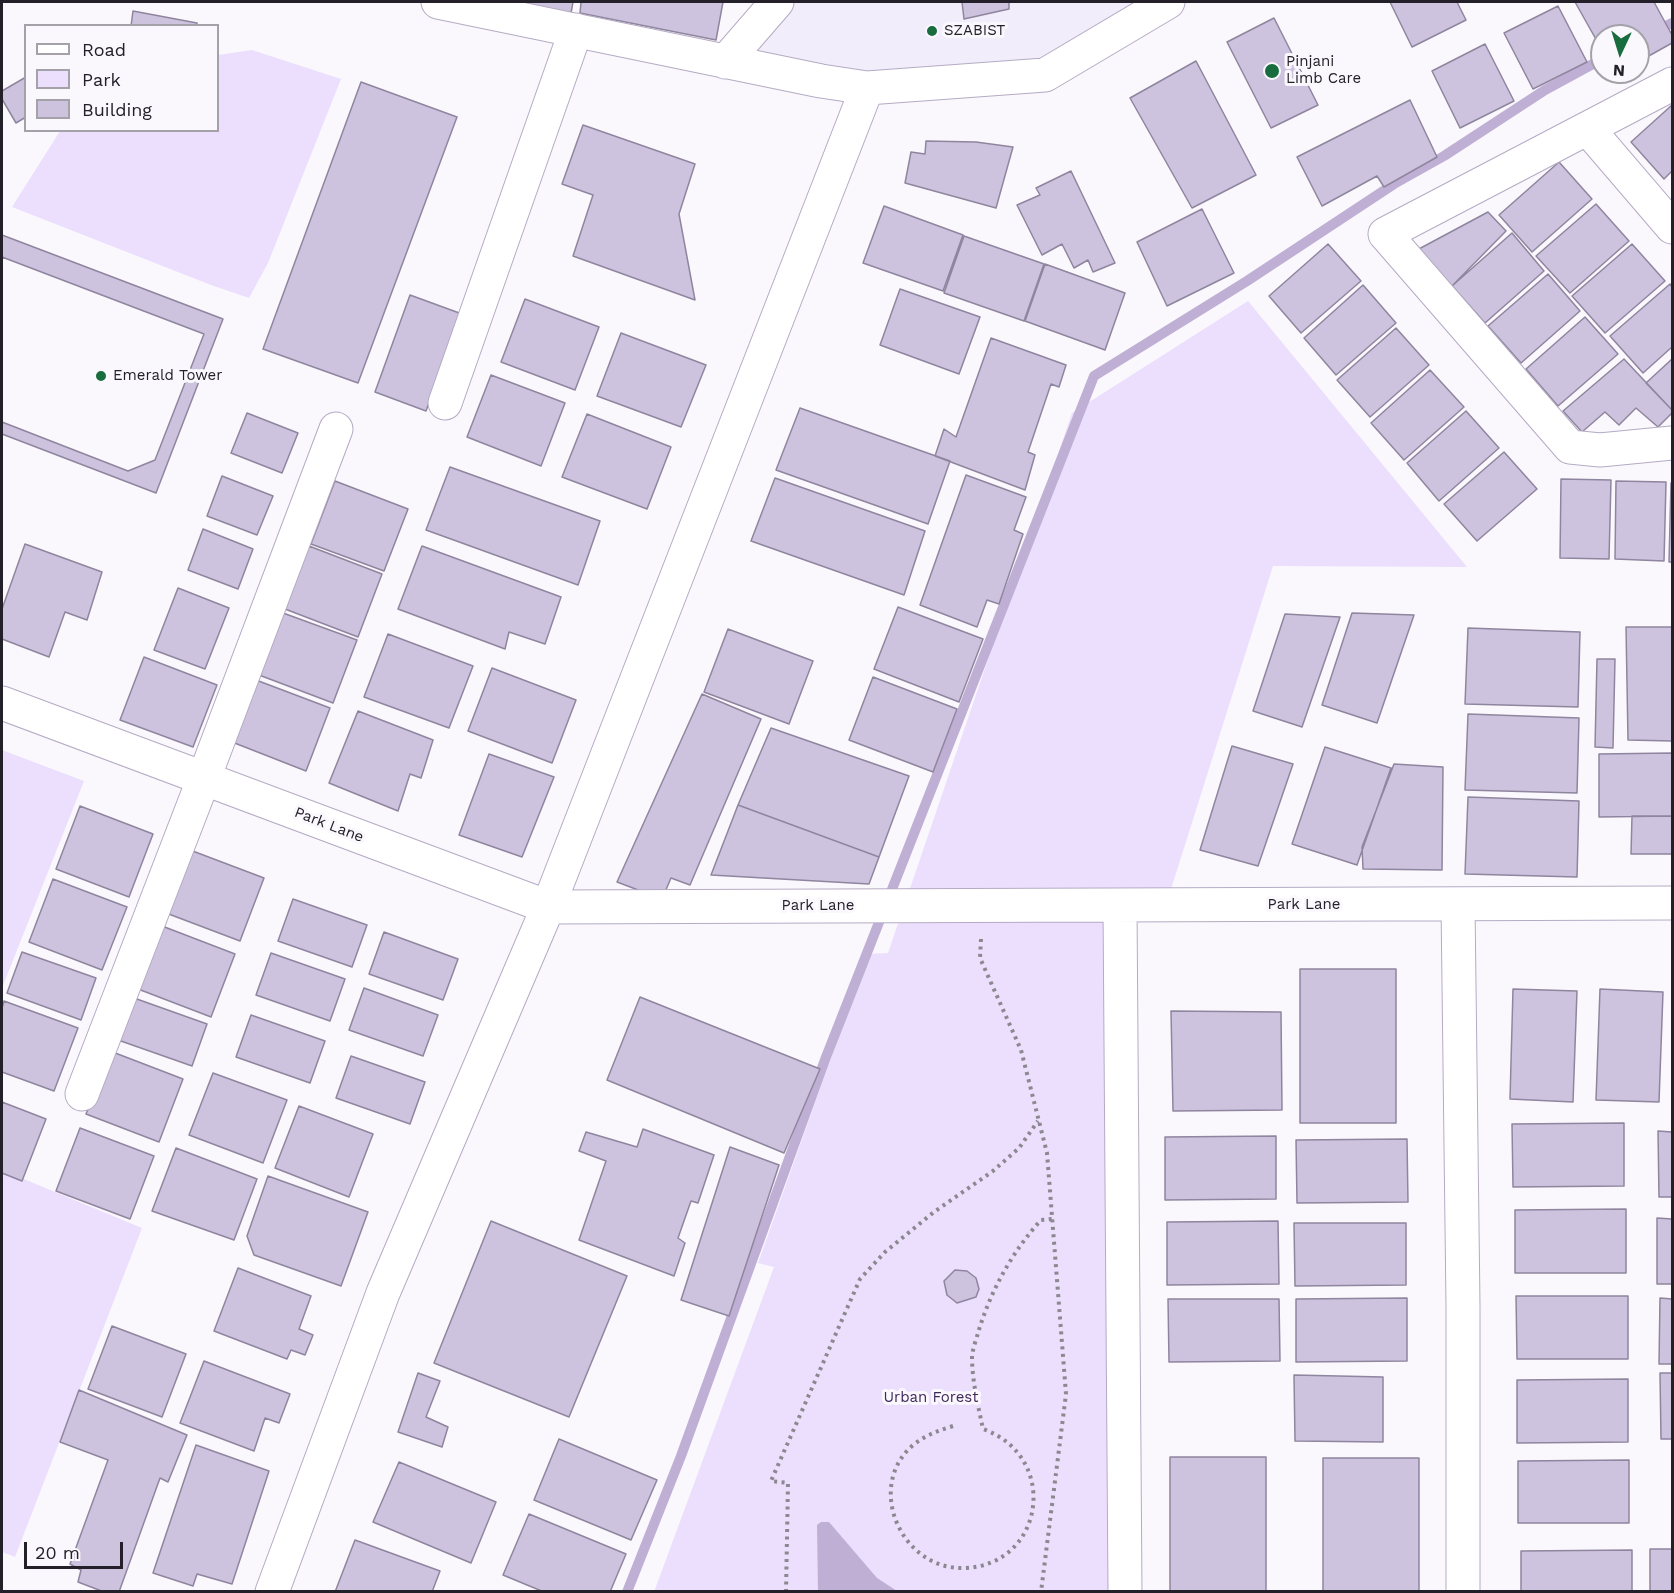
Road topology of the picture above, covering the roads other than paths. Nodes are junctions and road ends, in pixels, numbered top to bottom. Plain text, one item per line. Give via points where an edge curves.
1 (438, 2) edge
2 (777, 2) edge
3 (1168, 2) edge
4 (576, 30) junction
5 (725, 62) junction
6 (1672, 84) edge
7 (867, 88) junction
8 (1588, 129) junction
9 (1672, 227) edge
10 (445, 403) dead end
11 (336, 429) dead end
12 (1672, 443) edge
13 (2, 703) edge
14 (204, 778) junction
15 (1672, 903) edge
16 (1458, 904) junction
17 (1120, 905) junction
18 (548, 907) junction
19 (82, 1094) dead end
20 (272, 1592) edge
21 (1125, 1592) edge
22 (1463, 1592) edge

1 - 4 street
2 - 5 street
3 - 7 street via 1046,75
4 - 5 street
4 - 10 street
5 - 7 street
6 - 8 street
7 - 18 street
8 - 9 street
8 - 12 street via 1385,234 1570,447 1600,450
11 - 14 street
13 - 14 street, Park Lane
14 - 18 street, Park Lane
14 - 19 street
15 - 16 street, Park Lane
16 - 17 street, Park Lane
16 - 22 street
17 - 18 street, Park Lane
17 - 21 street
18 - 20 street via 383,1293

